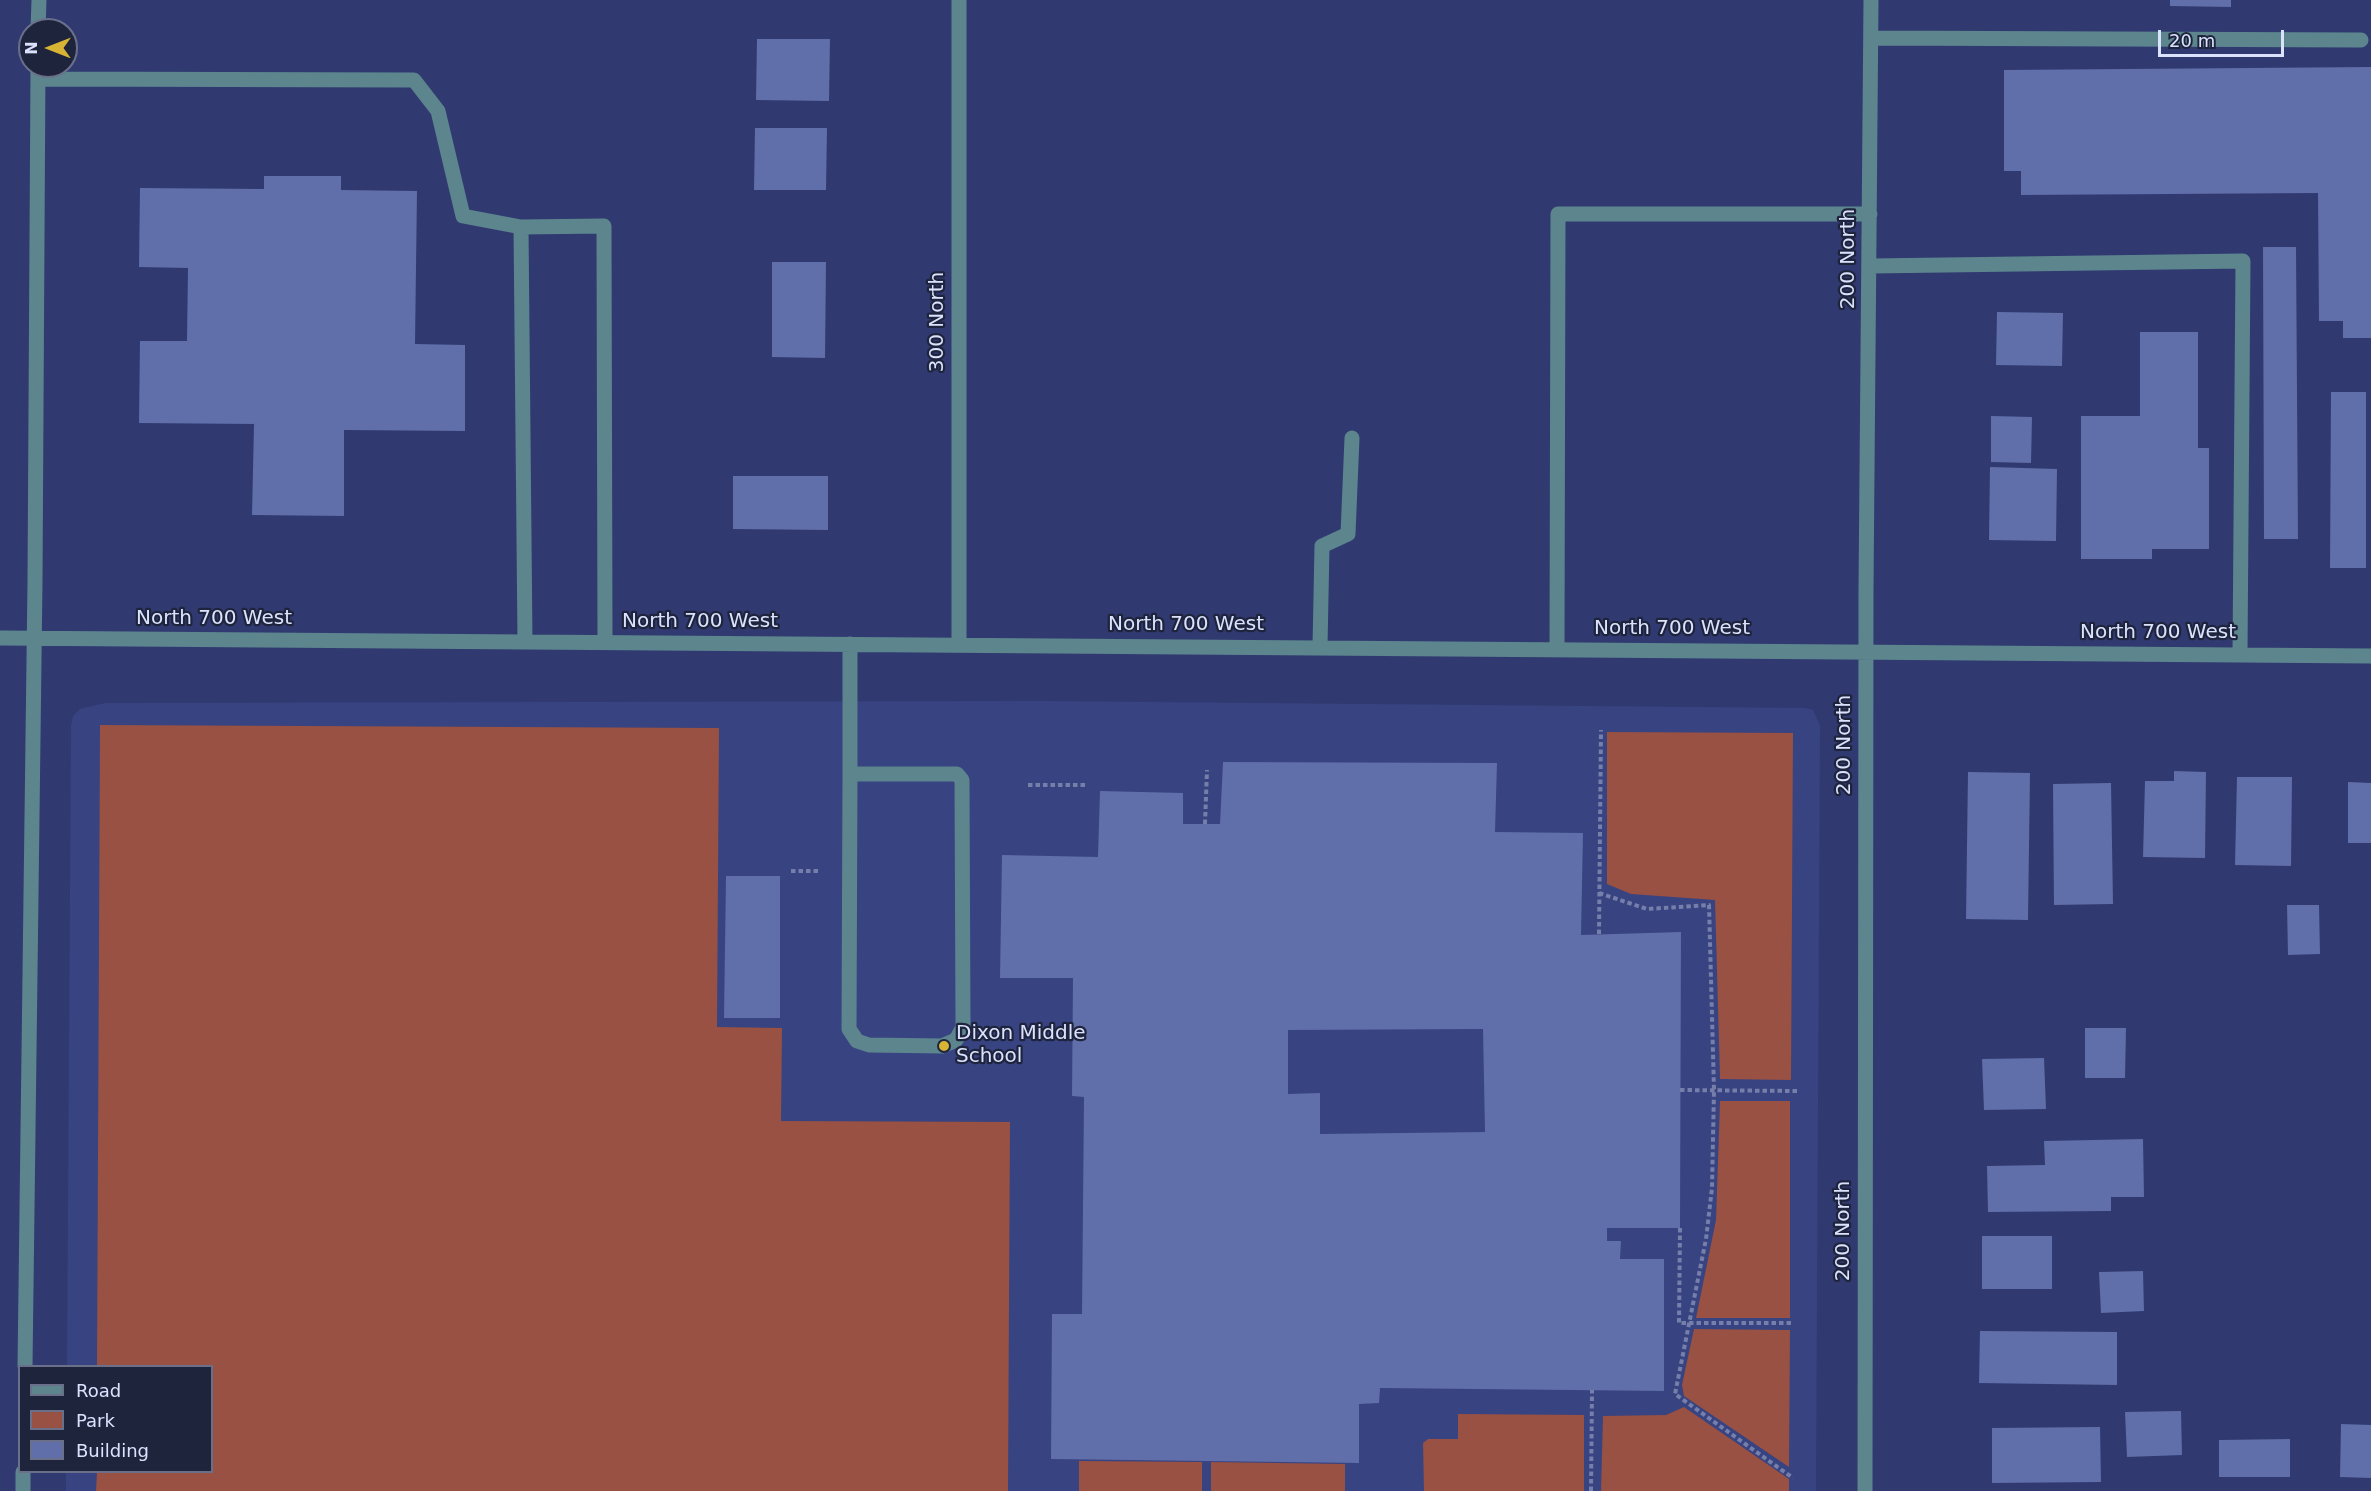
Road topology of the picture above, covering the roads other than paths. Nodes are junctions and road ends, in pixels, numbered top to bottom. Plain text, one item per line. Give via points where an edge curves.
1 (39, 0) edge
2 (959, 0) edge
3 (1871, 0) edge
4 (38, 18) edge
5 (1871, 38) junction
6 (2361, 40) dead end
7 (78, 73) edge
8 (38, 78) edge
9 (1870, 214) junction
10 (521, 227) junction
11 (1870, 266) junction
12 (1352, 438) dead end
13 (0, 638) edge
14 (34, 638) junction
15 (525, 642) junction
16 (605, 642) junction
17 (850, 644) junction
18 (959, 645) junction
19 (1320, 647) junction
20 (1557, 649) junction
21 (1866, 652) junction
22 (2240, 654) junction
23 (2371, 656) edge
24 (850, 774) junction
25 (25, 1365) edge
26 (23, 1473) edge
27 (23, 1491) edge
28 (1865, 1491) edge

1 - 4 street
2 - 18 street, 300 North
3 - 5 street, 200 North
5 - 6 street
5 - 9 street, 200 North
7 - 10 street via 414,80 438,111 463,216
8 - 14 street
9 - 11 street, 200 North
9 - 20 street via 1558,214
10 - 15 street
10 - 16 street via 604,226
11 - 21 street, 200 North
11 - 22 street via 2243,261
12 - 19 street via 1348,534 1322,546
13 - 14 street, North 700 West
14 - 15 street, North 700 West
14 - 25 street
15 - 16 street, North 700 West
16 - 17 street, North 700 West
17 - 18 street, North 700 West
17 - 24 street
18 - 19 street, North 700 West
19 - 20 street, North 700 West
20 - 21 street, North 700 West
21 - 22 street, North 700 West
21 - 28 street, 200 North
22 - 23 street, North 700 West
24 - 24 street via 849,1029 857,1041 869,1045 942,1046 956,1040 963,1027 962,780 957,774
26 - 27 street

